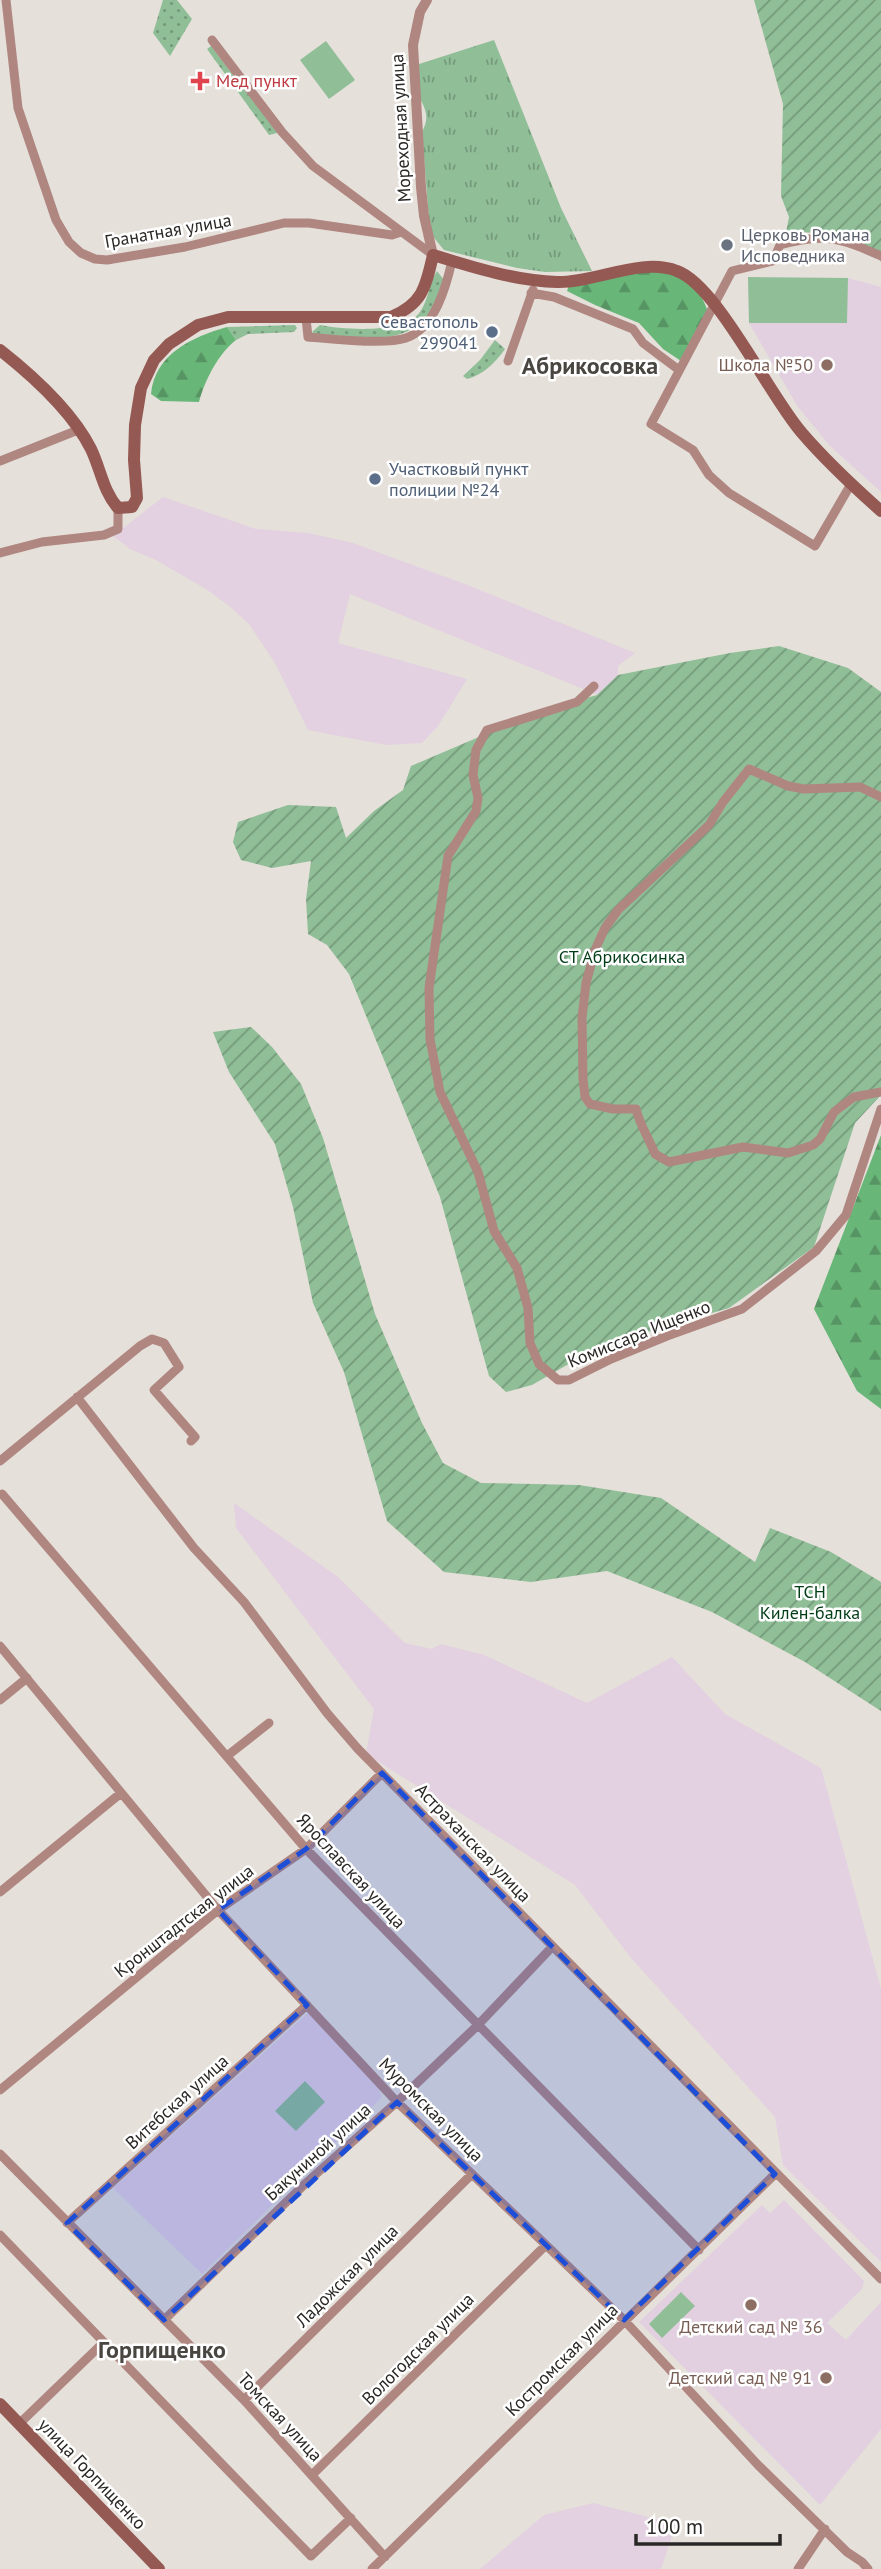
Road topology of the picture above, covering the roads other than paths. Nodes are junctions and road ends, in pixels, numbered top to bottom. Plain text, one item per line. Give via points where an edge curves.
1 (6, 0) edge
2 (427, 0) edge
3 (212, 40) dead end
4 (401, 232) junction
5 (433, 254) junction
6 (881, 256) edge
7 (453, 261) junction
8 (539, 280) junction
9 (531, 293) junction
10 (715, 304) junction
11 (306, 318) junction
12 (0, 350) edge
13 (508, 361) dead end
14 (680, 370) junction
15 (78, 430) junction
16 (0, 461) edge
17 (851, 484) junction
18 (125, 508) junction
19 (881, 511) edge
20 (0, 553) edge
21 (594, 686) dead end
22 (881, 797) edge
23 (881, 1092) edge
24 (881, 1109) edge
25 (77, 1397) junction
26 (191, 1441) dead end
27 (0, 1461) edge
28 (1, 1493) edge
29 (0, 1646) edge
30 (27, 1678) junction
31 (0, 1700) edge
32 (269, 1723) dead end
33 (227, 1756) junction
34 (382, 1773) junction
35 (121, 1793) junction
36 (306, 1849) junction
37 (0, 1892) edge
38 (218, 1910) junction
39 (552, 1947) junction
40 (307, 2004) junction
41 (477, 2026) junction
42 (0, 2090) edge
43 (397, 2102) junction
44 (0, 2154) edge
45 (472, 2174) junction
46 (775, 2174) junction
47 (67, 2223) junction
48 (0, 2235) edge
49 (546, 2245) junction
50 (699, 2250) junction
51 (881, 2279) edge
52 (164, 2320) junction
53 (624, 2320) junction
54 (104, 2342) junction
55 (244, 2400) junction
56 (0, 2404) edge
57 (19, 2424) junction
58 (313, 2474) junction
59 (351, 2518) junction
60 (825, 2529) junction
61 (386, 2557) junction
62 (159, 2569) edge
63 (372, 2569) edge
64 (798, 2569) edge
65 (867, 2569) edge

1 - 4 street, Гранатная улица via 18,108 56,220 81,253 107,260 284,223 392,236
2 - 5 street, Мореходная улица via 413,45 421,187
3 - 4 street via 313,166
4 - 5 street
5 - 7 main road
5 - 11 main road via 422,291 406,311 391,317
6 - 10 street via 835,238 802,238 780,244 773,261 732,271
7 - 8 main road
7 - 11 street via 435,311 406,338 308,337
8 - 9 street
8 - 10 main road via 593,279 646,267 666,268 685,274
9 - 13 street
9 - 14 street via 554,297 633,329 643,343
10 - 14 street
10 - 17 main road via 802,433
11 - 18 main road via 228,317 198,324 169,344 154,360 141,388 135,425 137,498
12 - 15 main road via 44,386
14 - 17 street via 651,424 693,450 709,475 729,493 815,546
15 - 16 street
15 - 18 main road via 109,497
17 - 19 main road
18 - 20 street via 118,529 104,535 43,542
21 - 24 street, Комиссара Ищенко via 577,702 486,730 476,750 476,811 448,856 429,988 430,1039 440,1091 478,1172 494,1231 517,1268 528,1308 530,1342 539,1364 558,1380 569,1380 656,1341 742,1310 816,1251 846,1215
22 - 23 street via 860,787 788,786 749,769 709,825 618,910 605,928 586,983 582,1017 585,1097 590,1104 636,1109 639,1126 655,1154 669,1161 743,1147 788,1153 820,1139 834,1112 854,1097
25 - 26 street via 140,1346 152,1339 164,1343 179,1367 154,1390 195,1437
25 - 27 street
25 - 34 street, Астраханская улица via 194,1548 244,1602 327,1713
28 - 33 street, Ярославская улица
29 - 30 street, Муромская улица
30 - 31 street
30 - 35 street, Муромская улица
32 - 33 street
33 - 36 street, Ярославская улица
34 - 36 street, Кронштадтская улица
34 - 39 street, Астраханская улица
35 - 37 street
35 - 38 street, Муромская улица
36 - 38 street, Кронштадтская улица
36 - 41 street, Ярославская улица
38 - 40 street, Муромская улица
38 - 42 street, Кронштадтская улица
39 - 41 street, Бакуниной улица
39 - 46 street, Астраханская улица
40 - 43 street, Муромская улица
40 - 47 street, Витебская улица
41 - 43 street, Бакуниной улица
41 - 50 street, Ярославская улица
43 - 45 street, Муромская улица
43 - 52 street, Бакуниной улица
44 - 47 street, Томская улица
45 - 49 street, Муромская улица
45 - 55 street, Ладожская улица
46 - 50 street, Костромская улица
46 - 51 street, Астраханская улица
47 - 52 street, Томская улица
48 - 54 street
49 - 53 street, Муромская улица
49 - 58 street, Вологодская улица
50 - 53 street, Костромская улица
52 - 55 street, Томская улица
53 - 60 street, Муромская улица via 758,2465
53 - 61 street, Костромская улица
54 - 57 street
54 - 59 street via 311,2556
55 - 58 street, Томская улица
56 - 57 main road, улица Горпищенко
57 - 62 main road, улица Горпищенко
58 - 59 street, Томская улица
59 - 61 street, Томская улица
60 - 64 street
60 - 65 street, Муромская улица
61 - 63 street, Костромская улица

